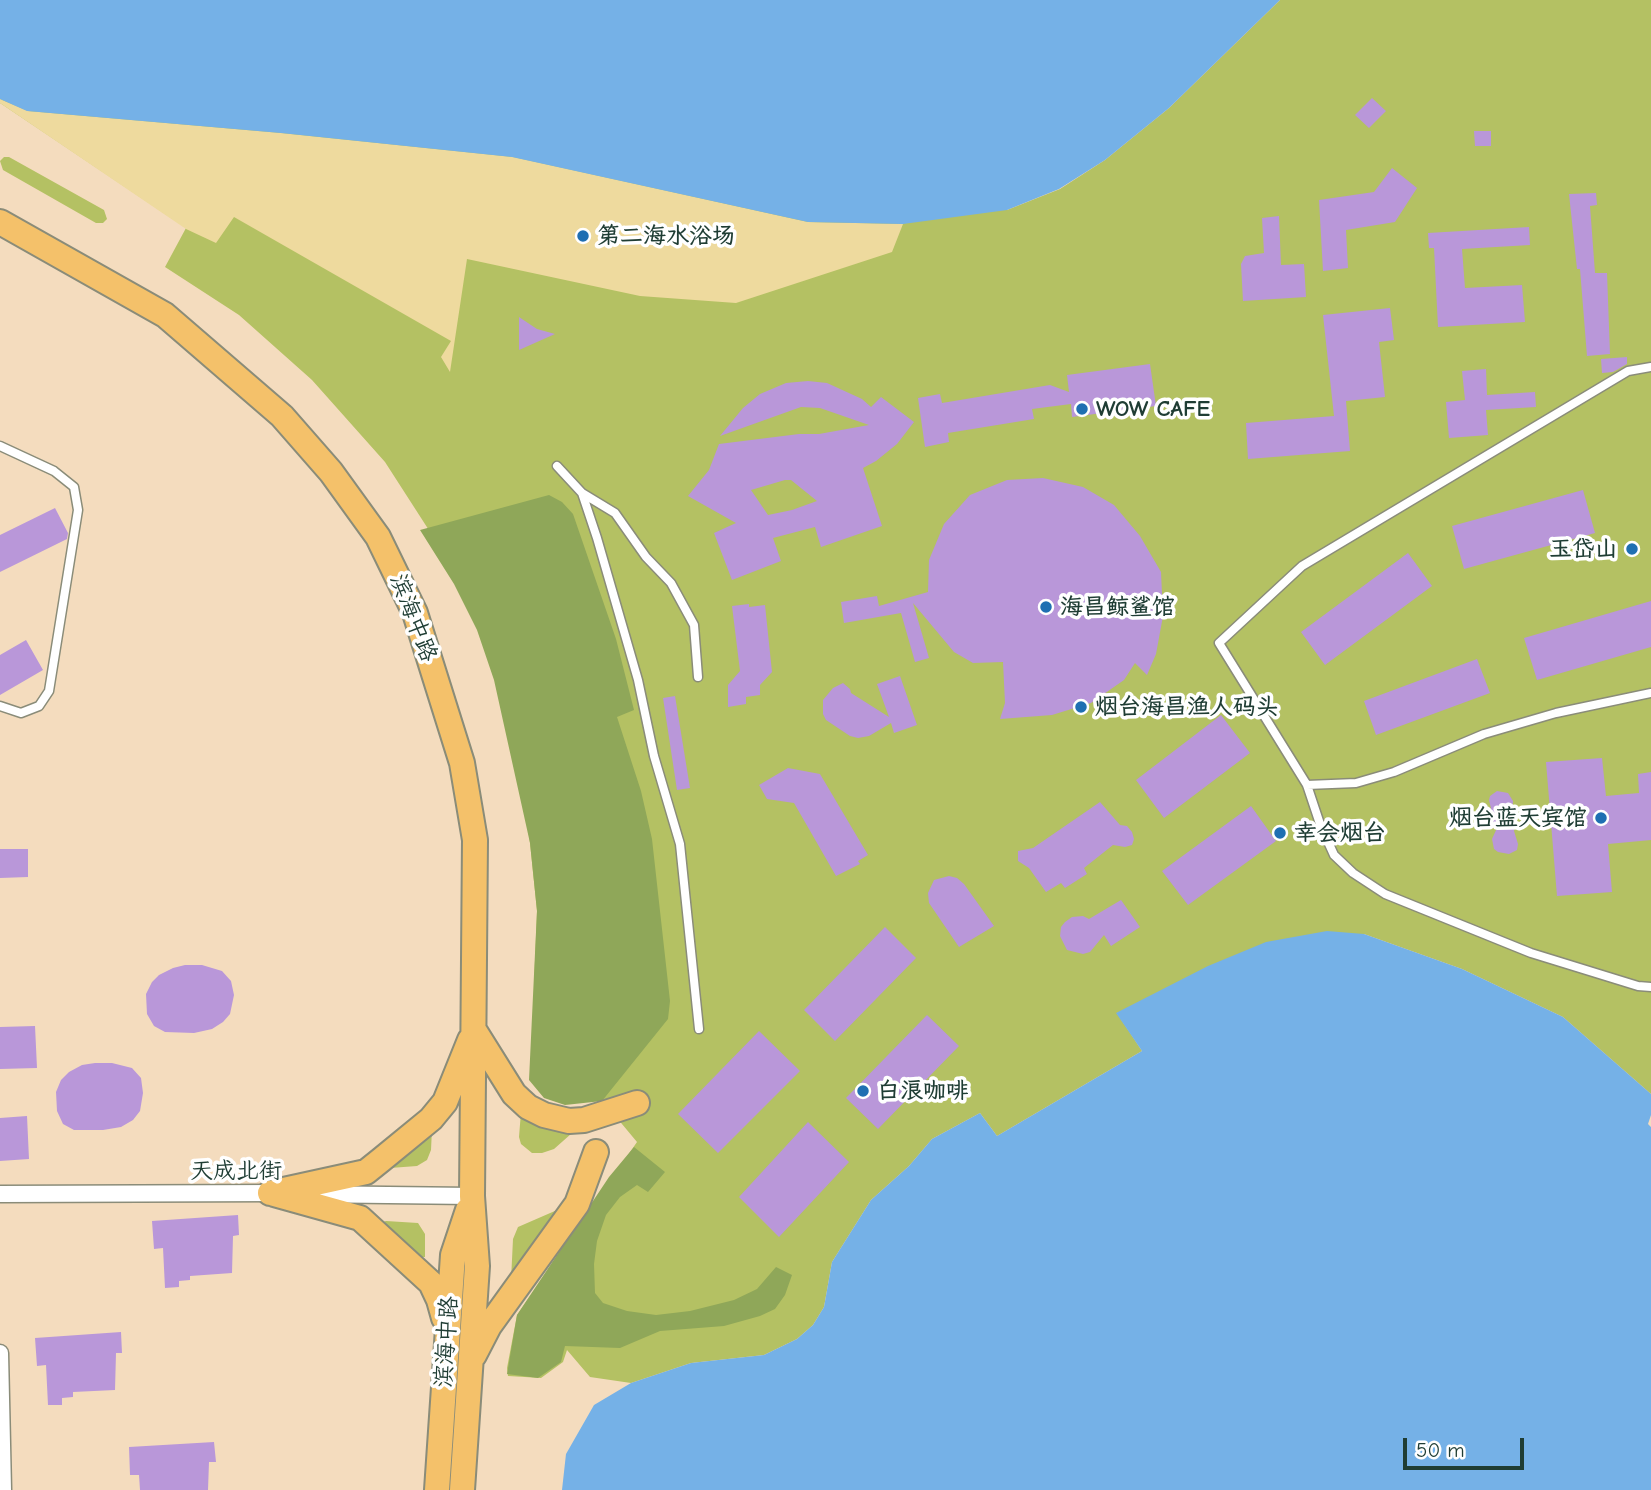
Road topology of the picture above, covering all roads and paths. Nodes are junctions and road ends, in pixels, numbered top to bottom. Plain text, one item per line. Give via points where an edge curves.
1 (0, 222) edge
2 (1651, 367) edge
3 (0, 446) edge
4 (557, 466) dead end
5 (582, 493) junction
6 (698, 677) dead end
7 (1651, 694) edge
8 (0, 706) edge
9 (1307, 785) junction
10 (1651, 987) edge
11 (699, 1029) dead end
12 (474, 1030) junction
13 (637, 1103) dead end
14 (596, 1152) dead end
15 (270, 1193) junction
16 (0, 1194) edge
17 (472, 1196) junction
18 (447, 1331) junction
19 (0, 1353) edge
20 (470, 1361) junction
21 (3, 1490) edge
22 (437, 1490) edge
23 (462, 1490) edge

1 - 12 main road, 滨海中路 via 166,315 282,416 331,472 378,537 415,613 462,762 475,840
2 - 9 lane via 1628,371 1302,566 1219,643
3 - 8 lane via 54,471 74,487 78,510 49,691 39,706 21,712
4 - 5 lane
5 - 6 lane via 615,513 671,583 694,625
5 - 11 lane via 638,680 680,844
7 - 9 lane via 1556,713 1484,734 1356,783
9 - 10 lane via 1334,855 1385,894 1531,953
12 - 13 main road via 514,1094 544,1115 584,1120
12 - 15 main road via 445,1102 366,1172
12 - 17 main road, 滨海中路
14 - 20 main road via 577,1204 489,1326
15 - 16 street, 天成北街
15 - 17 street, 天成北街
15 - 18 main road via 360,1217 431,1283
17 - 18 main road, 滨海中路 via 453,1255
17 - 20 main road, 滨海中路 via 477,1266
18 - 22 main road, 滨海中路
19 - 21 street
20 - 23 main road, 滨海中路

